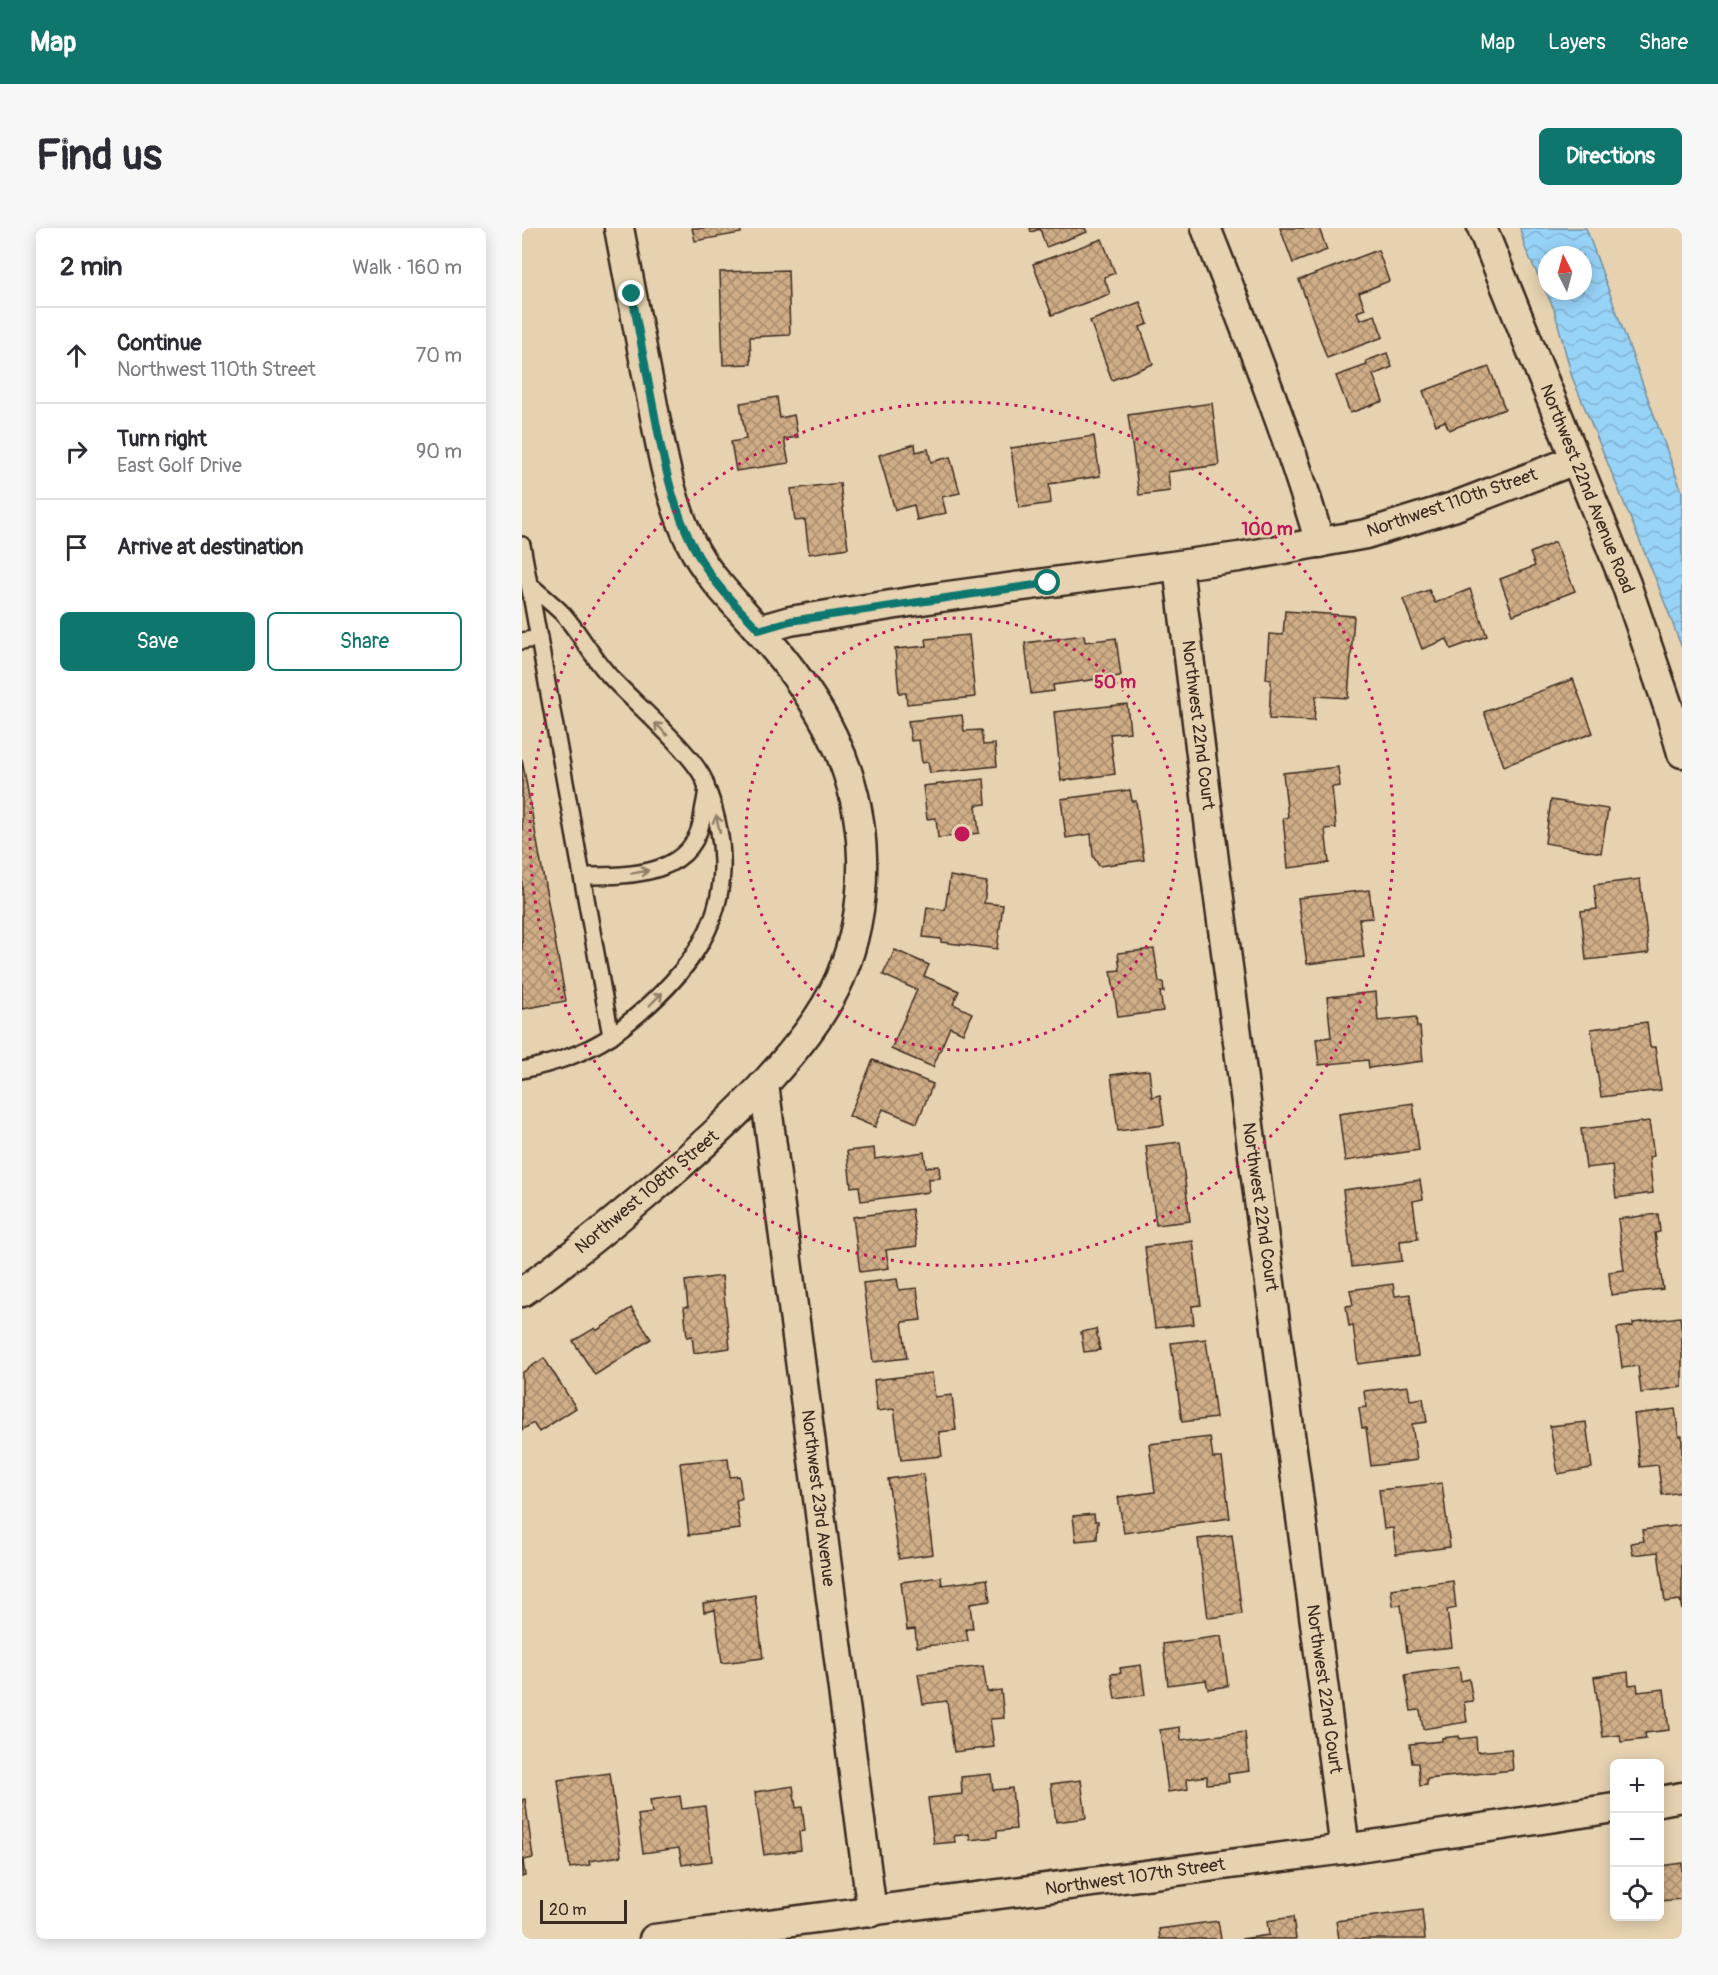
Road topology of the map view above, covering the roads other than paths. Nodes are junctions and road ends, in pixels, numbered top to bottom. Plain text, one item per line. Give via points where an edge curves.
1 (619, 228) edge
2 (1206, 228) edge
3 (1482, 228) edge
4 (1575, 460) junction
5 (1320, 543) junction
6 (522, 544) edge
7 (1178, 566) junction
8 (529, 584) junction
9 (759, 630) junction
10 (539, 638) junction
11 (522, 641) edge
12 (1682, 753) edge
13 (706, 785) junction
14 (582, 876) junction
15 (611, 1036) junction
16 (522, 1070) edge
17 (764, 1084) junction
18 (522, 1292) edge
19 (1682, 1797) edge
20 (1664, 1800) edge
21 (1610, 1809) edge
22 (1345, 1849) junction
23 (872, 1912) junction
24 (654, 1939) edge

1 - 9 street, Northwest 108th Street via 661,448 677,510 707,570
2 - 5 street via 1276,408
3 - 4 street, Northwest 22nd Avenue Road
4 - 5 street, Northwest 110th Street via 1453,507 1366,534
4 - 12 street, Northwest 22nd Avenue Road via 1626,584
5 - 7 street, Northwest 110th Street
6 - 8 lane
7 - 9 street, Northwest 110th Street via 941,597 790,621
7 - 22 street, Northwest 22nd Court
8 - 10 lane
13 -> 8 lane via 689,758 607,673 564,615
9 - 17 street, Northwest 108th Street via 808,694 840,753 855,802 862,873 853,939 840,978 810,1028
10 - 11 lane
10 - 14 lane
14 -> 13 lane via 643,872 684,856 700,830
15 -> 13 lane via 669,985 707,934 718,900 723,864 718,822
14 - 15 lane
15 - 16 lane via 568,1058
17 - 18 street, Northwest 108th Street via 691,1157 578,1252
17 - 23 street, Northwest 23rd Avenue
19 - 20 street
21 - 22 street, Northwest 107th Street
22 - 23 street, Northwest 107th Street
23 - 24 street, Northwest 107th Street

